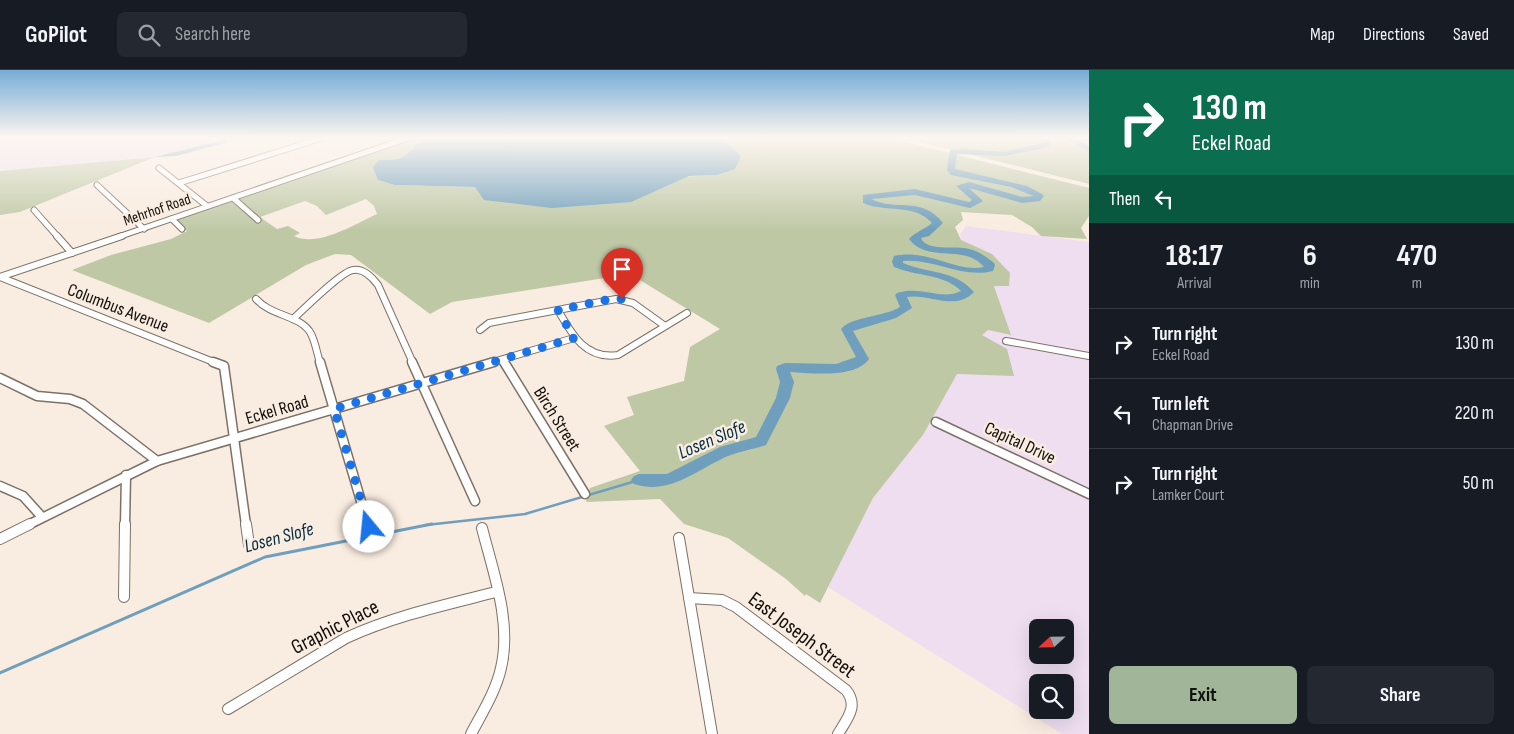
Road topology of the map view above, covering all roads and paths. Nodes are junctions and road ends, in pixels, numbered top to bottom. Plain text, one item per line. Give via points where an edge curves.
1 (160, 169) edge
2 (224, 169) edge
3 (318, 169) edge
4 (179, 183) junction
5 (98, 185) dead end
6 (233, 198) junction
7 (206, 206) junction
8 (34, 210) dead end
9 (172, 219) junction
10 (258, 220) dead end
11 (144, 229) junction
12 (182, 229) dead end
13 (72, 253) junction
14 (1, 276) edge
15 (256, 299) dead end
16 (558, 310) junction
17 (687, 312) dead end
18 (293, 320) junction
19 (665, 326) junction
20 (480, 330) dead end
21 (574, 338) junction
22 (1006, 341) dead end
23 (1089, 356) edge
24 (503, 360) junction
25 (0, 378) edge
26 (422, 383) junction
27 (334, 409) junction
28 (936, 422) dead end
29 (234, 438) junction
30 (157, 461) junction
31 (126, 475) junction
32 (0, 486) edge
33 (586, 494) dead end
34 (1089, 494) edge
35 (475, 501) dead end
36 (42, 517) junction
37 (369, 527) dead end
38 (482, 528) dead end
39 (680, 538) dead end
40 (0, 541) edge
41 (249, 544) dead end
42 (496, 592) junction
43 (124, 597) dead end
44 (689, 598) junction
45 (228, 709) dead end
46 (471, 734) edge
47 (712, 734) edge
48 (838, 734) edge

1 - 4 street
2 - 4 street
3 - 6 street, Mehrhof Road
4 - 7 street
5 - 11 street
6 - 7 street, Mehrhof Road
6 - 10 street
7 - 9 street, Mehrhof Road
8 - 13 street
9 - 11 street, Mehrhof Road
9 - 12 street
11 - 13 street, Mehrhof Road
13 - 14 street, Mehrhof Road
14 - 29 street, Columbus Avenue via 224,366
15 - 18 street via 264,308
16 - 19 street via 622,299
16 - 20 street via 489,323
16 - 21 street
17 - 19 street
18 - 26 street via 347,271 361,270 378,285
18 - 27 street via 303,324 311,333
19 - 21 street via 613,356 596,354
21 - 24 street, Eckel Road
22 - 23 street
24 - 26 street, Eckel Road
24 - 33 street, Birch Street
25 - 30 street via 37,396 70,399 83,404
26 - 27 street, Eckel Road
26 - 35 street
27 - 29 street, Eckel Road
27 - 37 street
28 - 34 street, Capital Drive
29 - 30 street, Eckel Road
29 - 41 street
30 - 31 street, Eckel Road
31 - 36 street, Eckel Road
31 - 43 street
32 - 36 street via 23,496
36 - 40 street, Eckel Road
38 - 42 street
39 - 44 street
42 - 45 street, Graphic Place via 366,628
42 - 46 street via 504,635 502,667 496,686
44 - 47 street
44 - 48 street, East Joseph Street via 722,600 736,607 846,690 854,707

